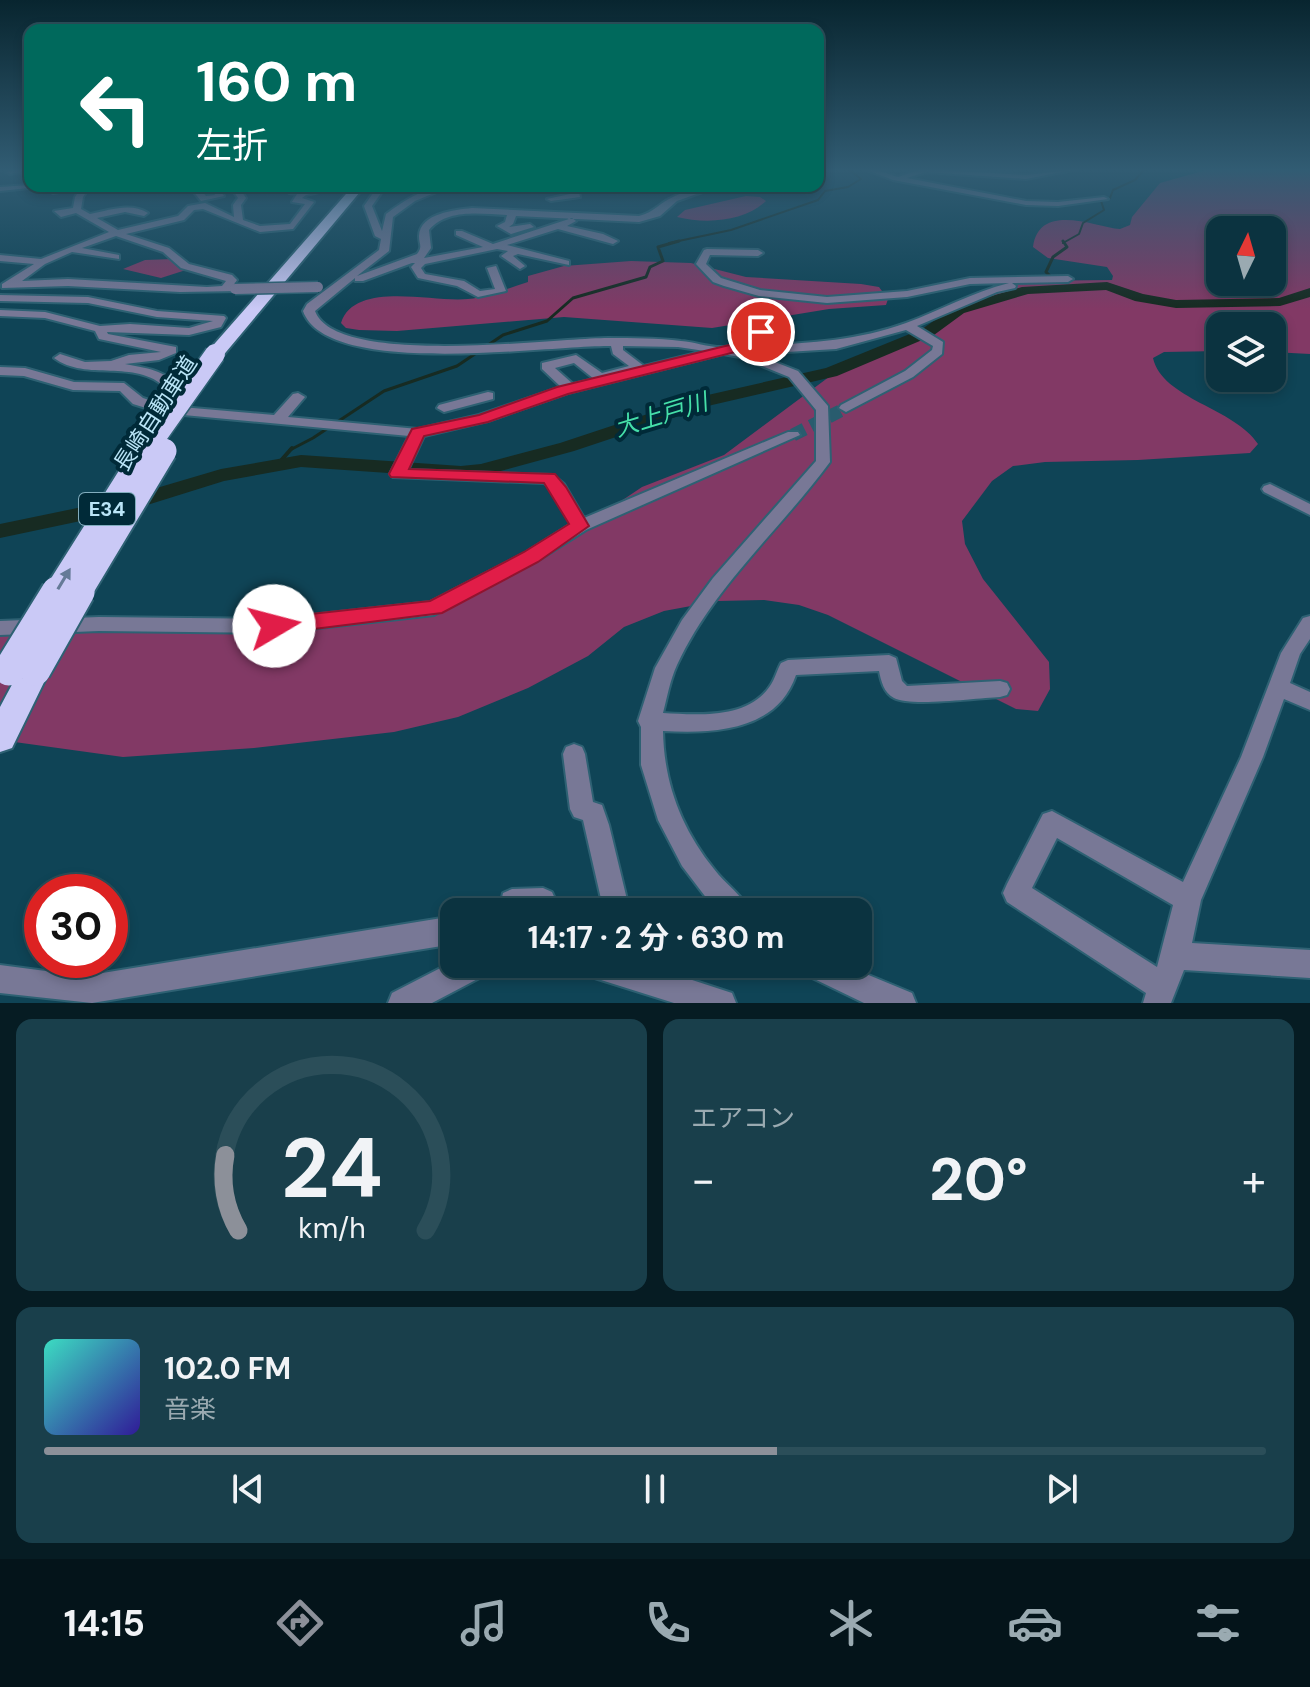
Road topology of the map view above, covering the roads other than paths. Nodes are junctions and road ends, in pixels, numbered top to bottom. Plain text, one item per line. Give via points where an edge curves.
1 (96, 216) edge
2 (183, 216) edge
3 (228, 216) edge
4 (239, 216) edge
5 (300, 216) edge
6 (335, 216) edge
7 (344, 216) edge
8 (372, 216) edge
9 (389, 216) edge
10 (444, 216) edge
11 (513, 216) edge
12 (540, 216) edge
13 (551, 216) edge
14 (592, 216) edge
15 (90, 217) joint
16 (579, 218) junction
17 (129, 219) dead end
18 (239, 219) junction
19 (103, 225) junction
20 (558, 226) junction
21 (156, 231) dead end
22 (116, 233) junction
23 (459, 233) dead end
24 (385, 237) junction
25 (130, 238) junction
26 (167, 238) dead end
27 (613, 241) dead end
28 (148, 244) junction
29 (495, 247) junction
30 (72, 250) junction
31 (517, 251) junction
32 (758, 253) dead end
33 (116, 257) dead end
34 (0, 258) edge
35 (16, 259) junction
36 (42, 262) junction
37 (417, 263) junction
38 (566, 263) dead end
39 (520, 266) dead end
40 (492, 268) dead end
41 (0, 269) edge
42 (447, 270) dead end
43 (433, 278) junction
44 (3, 286) edge
45 (333, 287) junction
46 (226, 289) junction
47 (0, 298) edge
48 (114, 303) junction
49 (0, 313) edge
50 (99, 314) dead end
51 (125, 325) junction
52 (784, 327) dead end
53 (910, 327) junction
54 (100, 329) junction
55 (617, 343) junction
56 (723, 349) junction
57 (743, 353) junction
58 (223, 354) junction
59 (60, 358) dead end
60 (113, 365) junction
61 (0, 371) edge
62 (571, 389) junction
63 (432, 394) dead end
64 (488, 396) dead end
65 (298, 397) dead end
66 (444, 408) junction
67 (846, 408) tunnel mouth
68 (162, 409) junction
69 (277, 420) junction
70 (458, 425) junction
71 (418, 433) junction
72 (793, 435) tunnel mouth
73 (1270, 489) dead end
74 (1310, 510) edge
75 (580, 526) junction
76 (1310, 623) edge
77 (0, 628) edge
78 (15, 676) edge
79 (1279, 687) junction
80 (1000, 689) dead end
81 (1310, 702) edge
82 (649, 721) junction
83 (0, 738) edge
84 (574, 754) dead end
85 (614, 898) edge
86 (719, 898) edge
87 (1188, 899) junction
88 (440, 932) edge
89 (1175, 956) junction
90 (1310, 964) edge
91 (450, 978) edge
92 (662, 978) edge
93 (840, 978) edge
94 (0, 979) edge
95 (1160, 995) edge
96 (402, 1003) edge
97 (722, 1003) edge
98 (902, 1003) edge

1 - 15 street
2 - 22 street
3 - 18 street
4 - 18 street
5 - 18 street via 293,226 256,234
6 - 58 highway, 長崎自動車道 / E34
7 - 58 highway, 長崎自動車道 / E34
8 - 24 street
9 - 24 street
10 - 37 street via 422,230 426,248
11 - 12 street via 501,226 511,231 544,223
13 - 16 street
14 - 16 street
15 - 19 street
16 - 20 street
17 - 19 street
19 - 22 street
20 - 27 street
20 - 29 street
21 - 25 street
22 - 25 street
22 - 30 street
23 - 29 street
24 - 45 street via 378,259
25 - 28 street
26 - 28 street
28 - 46 street via 174,254 185,266 228,277 232,280
29 - 31 street
29 - 37 street
30 - 33 street
30 - 36 street
31 - 38 street
31 - 39 street via 506,256
32 - 53 street via 707,252 701,264 717,280 759,293 827,300 907,294 970,281 1068,279 994,290
34 - 35 street
35 - 36 street
35 - 41 street
36 - 44 street
37 - 43 street via 422,276
37 - 45 street
40 - 43 street via 501,291 478,294 460,283
42 - 43 street via 453,275
44 - 46 street
45 - 46 street, bridge
45 - 55 street via 311,306 310,317 318,327 349,340 439,350
46 - 48 street
47 - 48 street
48 - 51 street via 157,314 215,316 220,321 198,332
49 - 54 street via 45,315
50 - 51 street
51 - 54 street
52 - 56 street via 762,331 766,340
53 - 57 street via 836,345
53 - 67 street via 939,345 938,351
54 - 60 street via 103,337 172,350 159,357 127,357
55 - 56 street
55 - 62 street via 617,351 639,368 600,377 576,359 546,366
56 - 57 street
56 - 62 street
57 - 82 street via 793,373 811,389 823,407 828,432 823,462 685,627 655,688
58 - 78 highway, 長崎自動車道 / E34, bridge via 132,470
59 - 60 street via 84,366
60 - 68 street via 167,381 173,388
61 - 68 street via 25,372 73,386 124,387 138,401
62 - 70 street
63 - 66 street
64 - 66 street
65 - 69 street
66 - 70 street
68 - 69 street
69 - 71 street
70 - 71 street
71 - 75 street via 398,474 548,478
72 - 75 street
73 - 74 street
75 - 77 street via 434,608 274,626
76 - 79 street via 1291,653
78 - 83 highway, 長崎自動車道 / E34
79 - 81 street
79 - 87 street
80 - 82 street via 905,694 891,683 889,663 788,668 785,686 738,719 709,724
82 - 86 street via 656,791 683,849
84 - 85 street via 582,809 593,813
87 - 89 street
87 - 95 street via 1052,822 1016,893
88 - 94 street via 84,990
89 - 90 street
89 - 95 street
91 - 96 street
92 - 97 street
93 - 98 street

